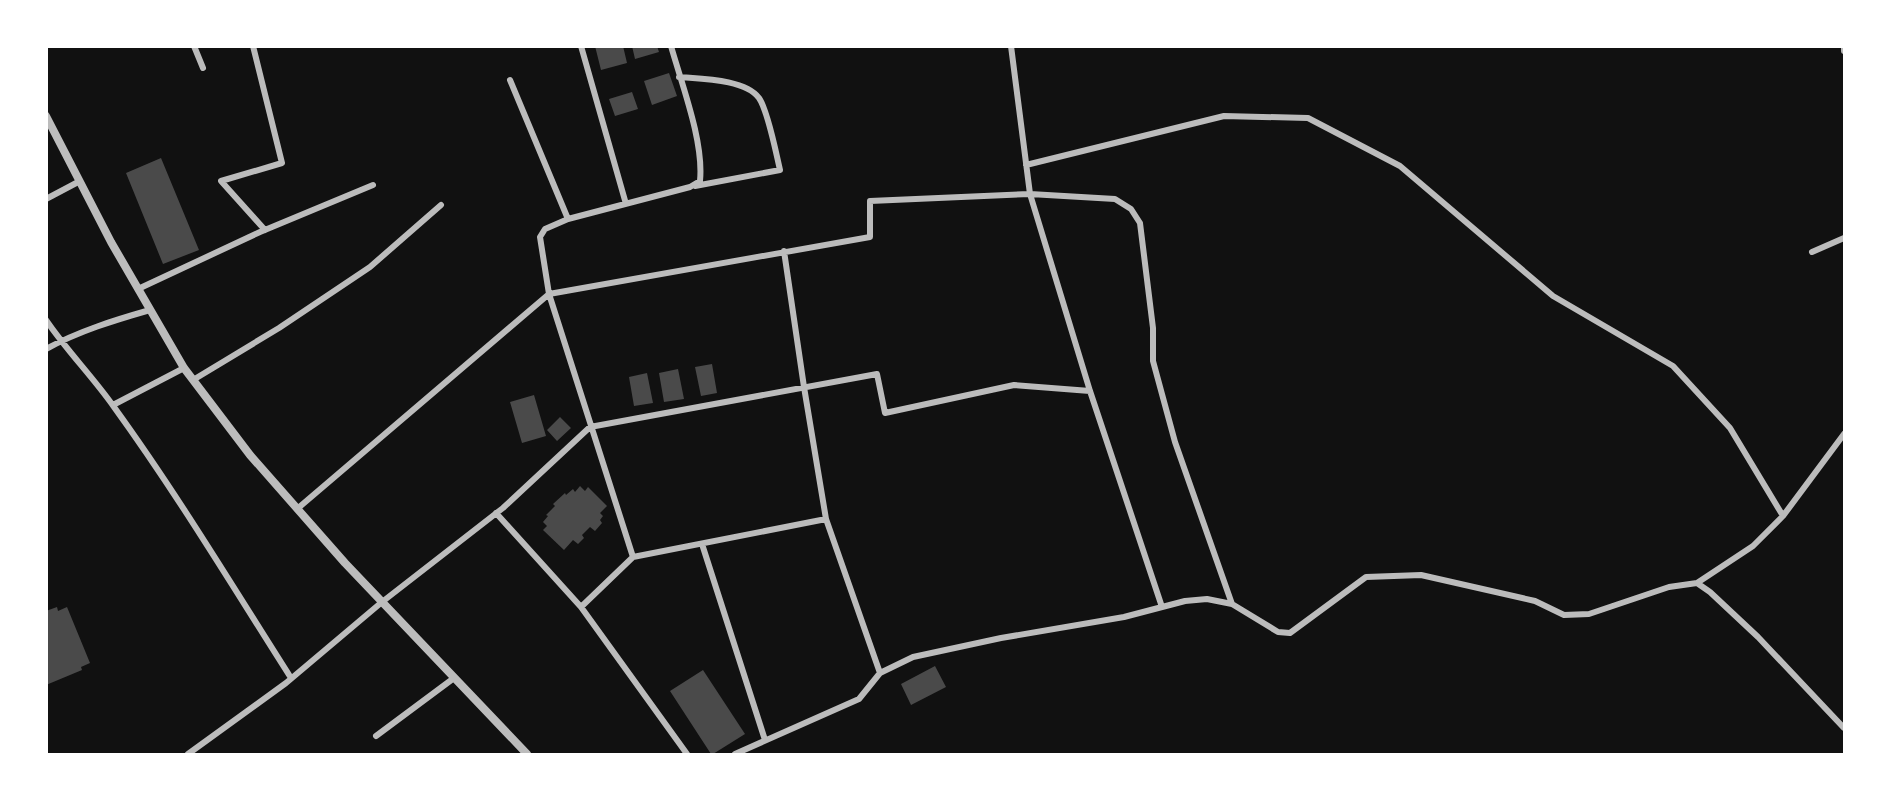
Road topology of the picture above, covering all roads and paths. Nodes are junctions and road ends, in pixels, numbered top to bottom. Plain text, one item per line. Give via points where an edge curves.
1 (194, 46) edge
2 (253, 46) edge
3 (581, 46) edge
4 (671, 46) edge
5 (1011, 46) edge
6 (203, 68) dead end
7 (679, 77) junction
8 (510, 80) dead end
9 (46, 116) edge
10 (1026, 165) junction
11 (80, 181) junction
12 (373, 185) dead end
13 (690, 187) junction
14 (1030, 194) junction
15 (46, 199) edge
16 (626, 204) junction
17 (441, 206) dead end
18 (568, 219) junction
19 (265, 230) junction
20 (1845, 238) edge
21 (784, 251) junction
22 (1812, 252) dead end
23 (138, 289) junction
24 (549, 294) junction
25 (150, 310) junction
26 (46, 320) edge
27 (61, 341) junction
28 (46, 349) edge
29 (184, 368) junction
30 (193, 380) junction
31 (804, 387) junction
32 (1090, 391) junction
33 (113, 405) junction
34 (590, 428) junction
35 (1845, 434) edge
36 (297, 509) junction
37 (496, 513) junction
38 (1783, 516) junction
39 (826, 519) junction
40 (702, 544) junction
41 (633, 557) junction
42 (1697, 583) junction
43 (382, 602) junction
44 (1232, 604) junction
45 (581, 608) junction
46 (1162, 608) junction
47 (880, 674) junction
48 (291, 678) junction
49 (454, 678) junction
50 (1845, 728) edge
51 (376, 736) dead end
52 (765, 740) junction
53 (188, 754) edge
54 (527, 754) edge
55 (687, 754) edge
56 (735, 754) edge

1 - 6 street
2 - 19 street via 282,163 221,181
3 - 16 street
4 - 7 street
5 - 10 street
7 - 13 street via 702,166 700,181
7 - 13 street via 746,87 759,98 780,170
8 - 18 street
9 - 11 street
10 - 14 street
10 - 38 street via 1224,116 1308,118 1400,166 1553,296 1673,366 1730,429
11 - 15 street
11 - 23 street
12 - 19 street
13 - 16 street
14 - 21 street via 870,201 870,237
14 - 32 street
14 - 44 street via 1115,199 1131,209 1140,223 1153,328 1153,361 1175,442
16 - 18 street
17 - 30 street via 370,267
18 - 24 street via 545,229 540,237
19 - 23 street
20 - 22 street
21 - 24 street
21 - 31 street
23 - 25 street
24 - 34 street
24 - 36 street
25 - 27 street
25 - 29 street
26 - 27 street
27 - 28 street
27 - 33 street
29 - 30 street
29 - 33 street
30 - 36 street
31 - 32 street via 877,374 885,412 1014,385
31 - 34 street
31 - 39 street
32 - 46 street
33 - 48 street
34 - 37 street
34 - 41 street
35 - 38 street
36 - 43 street
37 - 43 street
37 - 45 street
38 - 42 street via 1753,546
39 - 40 street
39 - 47 street
40 - 41 street
40 - 52 street
41 - 45 street
42 - 44 street via 1669,586 1589,614 1564,615 1535,602 1421,575 1366,577 1290,633 1278,632
42 - 50 street via 1758,637
43 - 48 street
43 - 49 street
44 - 46 street via 1207,599
45 - 55 street
46 - 47 street via 914,657
47 - 52 street via 859,699
48 - 53 street
49 - 51 street
49 - 54 street
52 - 56 street

